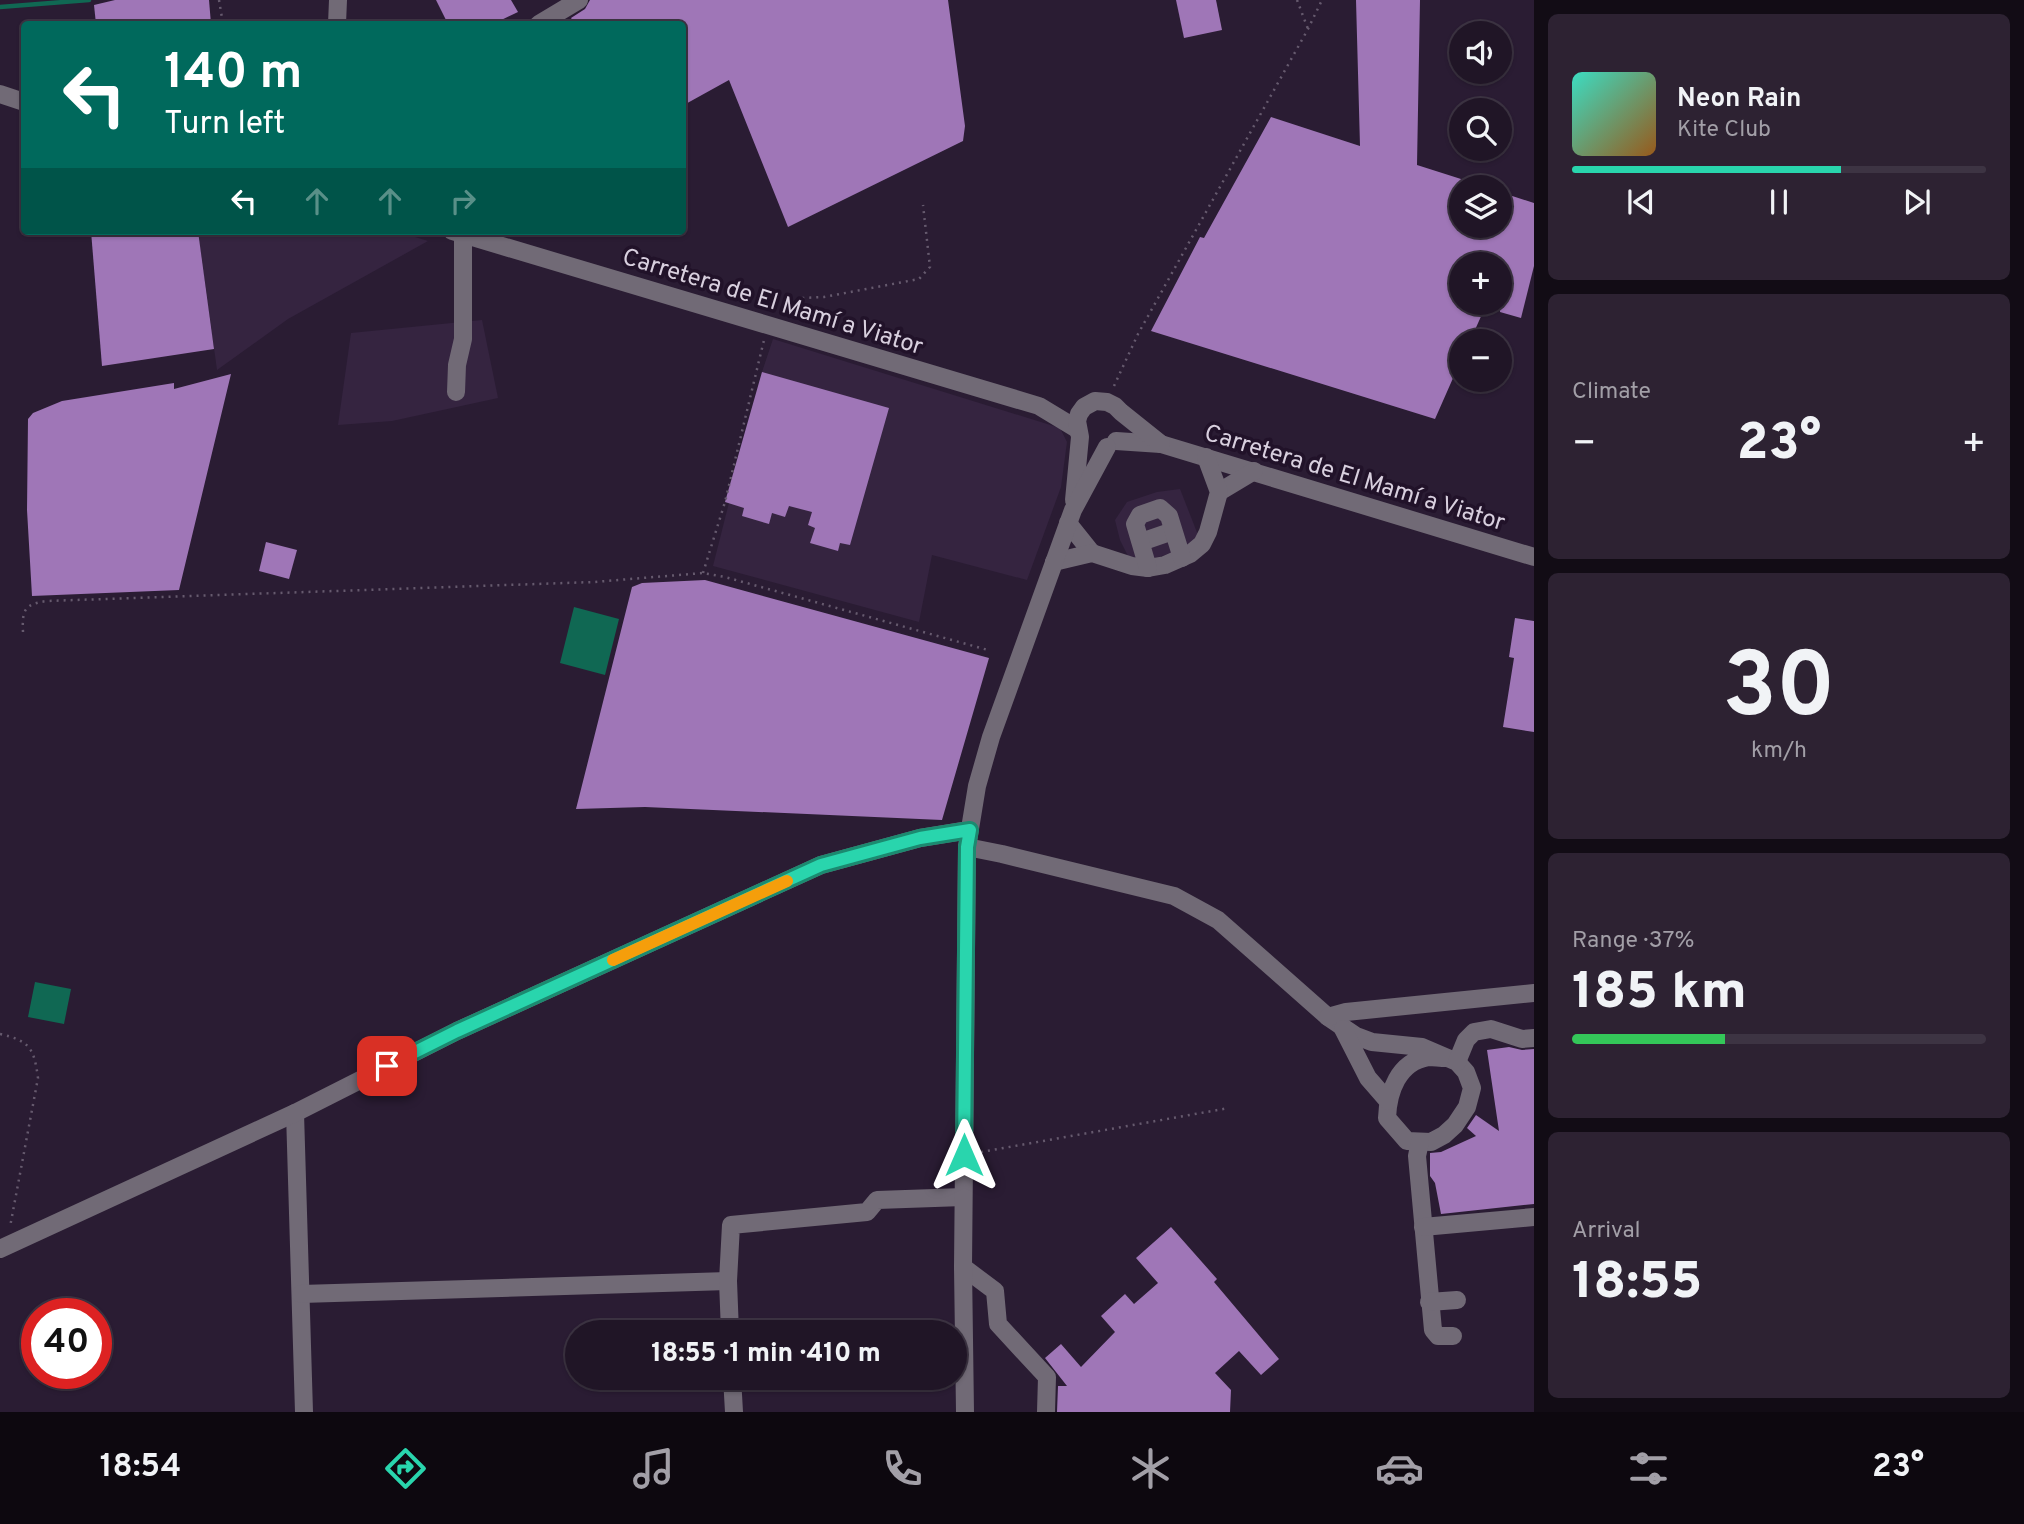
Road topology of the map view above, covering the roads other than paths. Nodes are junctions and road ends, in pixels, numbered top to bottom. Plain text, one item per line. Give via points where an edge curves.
1 (338, 0) edge
2 (579, 0) edge
3 (337, 21) edge
4 (544, 21) edge
5 (0, 94) edge
6 (21, 101) edge
7 (457, 235) edge
8 (464, 235) edge
9 (456, 392) dead end
10 (1039, 406) junction
11 (1084, 407) junction
12 (1114, 407) junction
13 (1079, 433) junction
14 (1112, 444) junction
15 (1161, 444) junction
16 (1206, 457) junction
17 (1254, 471) junction
18 (1219, 492) junction
19 (1070, 516) junction
20 (1173, 531) junction
21 (1140, 542) junction
22 (1091, 553) junction
23 (1534, 556) edge
24 (1182, 558) junction
25 (1054, 562) junction
26 (1148, 568) junction
27 (968, 839) junction
28 (1534, 993) edge
29 (1334, 1020) junction
30 (1534, 1038) edge
31 (1451, 1060) junction
32 (1388, 1101) junction
33 (295, 1113) junction
34 (1420, 1142) junction
35 (963, 1197) junction
36 (1534, 1217) edge
37 (1423, 1227) junction
38 (3, 1247) edge
39 (963, 1267) junction
40 (728, 1281) junction
41 (301, 1294) junction
42 (1457, 1300) dead end
43 (1429, 1302) junction
44 (730, 1320) edge
45 (1452, 1336) dead end
46 (733, 1390) edge
47 (304, 1412) edge
48 (734, 1412) edge
49 (965, 1412) edge
50 (1046, 1412) edge

1 - 3 street
2 - 4 street
5 - 6 street
7 - 9 street via 463,339
8 - 10 street, Carretera de El Mamí a Viator
10 - 11 street
10 - 13 street
11 - 12 street via 1095,401
11 - 13 street via 1079,414
12 - 14 street via 1124,428
12 - 15 street
13 - 14 street via 1093,447
13 - 19 street
14 - 15 street
14 - 19 street
15 - 16 street, Carretera de El Mamí a Viator
16 - 17 street, Carretera de El Mamí a Viator
16 - 18 street
17 - 18 street
17 - 23 street, Carretera de El Mamí a Viator
18 - 24 street via 1209,532 1202,544
19 - 22 street
19 - 25 street
20 - 21 street
20 - 21 street via 1169,516 1160,508 1140,515 1135,524
20 - 24 street
21 - 26 street
22 - 25 street
22 - 26 street
24 - 26 street
25 - 27 street via 991,737
27 - 29 street via 1174,896 1218,920
27 - 33 street via 920,838 821,865 457,1031
27 - 35 street
28 - 29 street via 1346,1012
29 - 31 street via 1372,1042 1422,1048
29 - 32 street via 1368,1078
30 - 31 street via 1491,1029 1474,1032
31 - 32 street via 1427,1057 1410,1065 1396,1078
31 - 34 street via 1466,1072 1472,1088 1467,1107 1444,1135
32 - 34 street via 1387,1118 1407,1141
33 - 38 street
33 - 41 street
34 - 37 street
35 - 39 street
35 - 40 street via 877,1200 867,1212 731,1225
36 - 37 street
37 - 43 street
39 - 49 street
39 - 50 street via 995,1291 998,1324 1047,1377
40 - 41 street
40 - 44 street
41 - 47 street
42 - 43 street
43 - 45 street via 1433,1330 1438,1336
46 - 48 street

